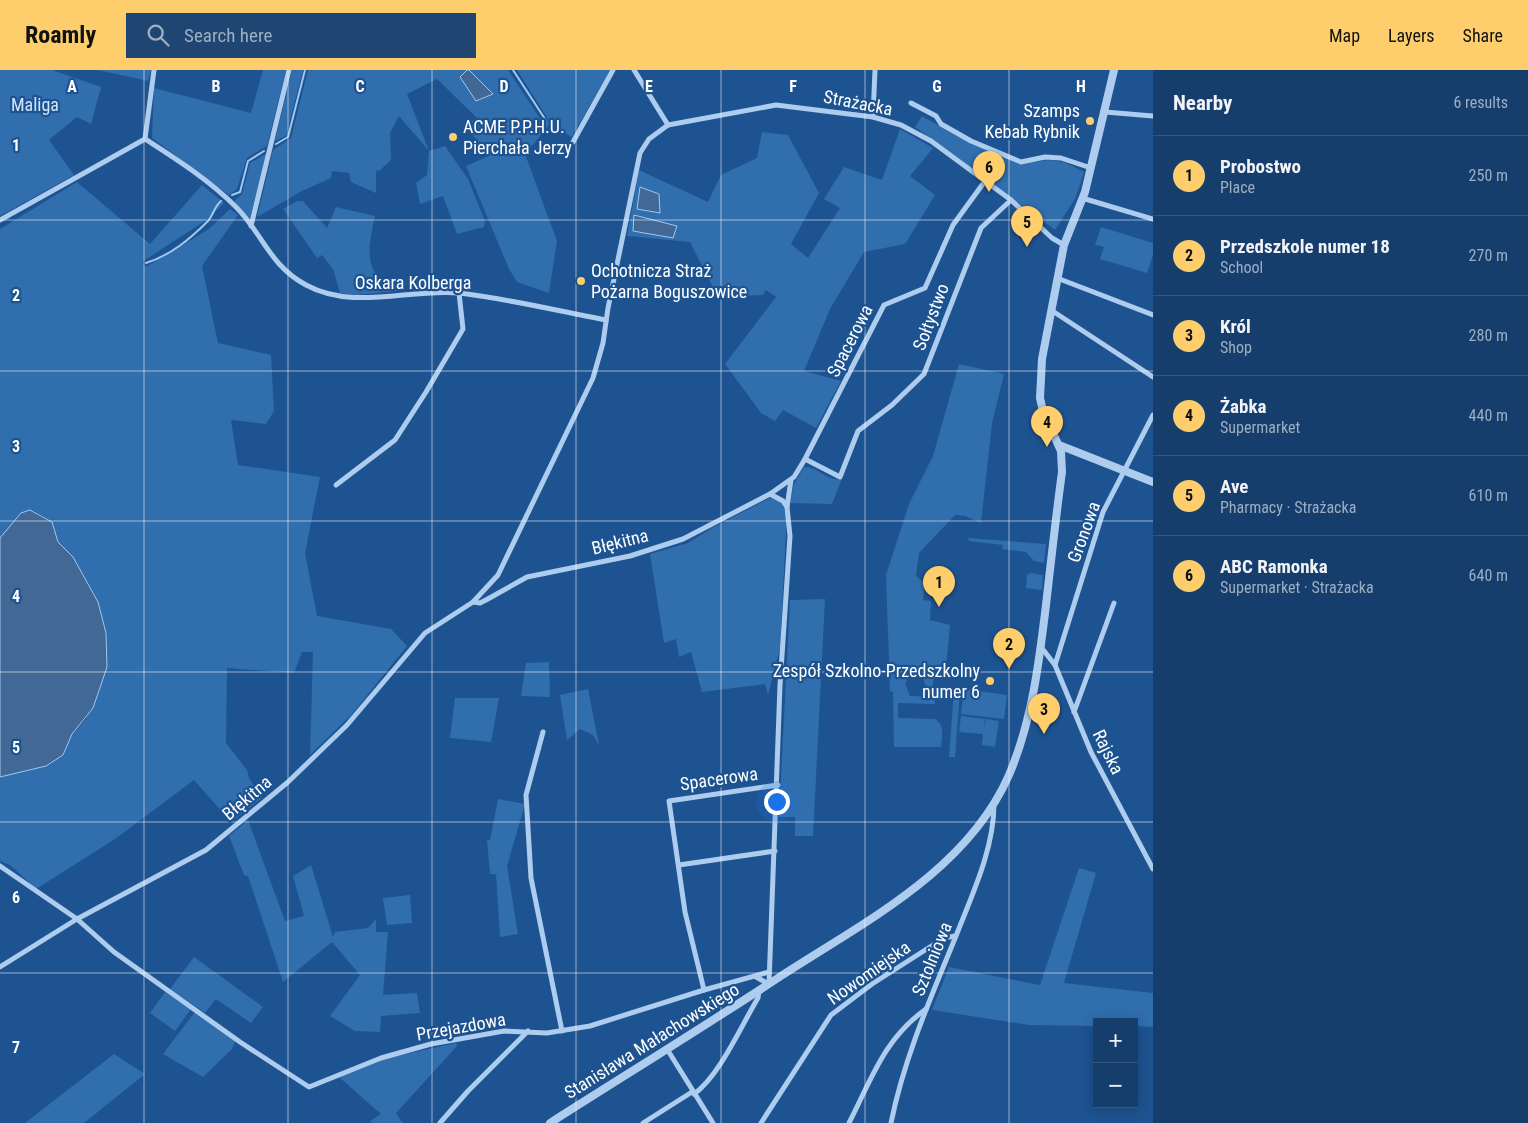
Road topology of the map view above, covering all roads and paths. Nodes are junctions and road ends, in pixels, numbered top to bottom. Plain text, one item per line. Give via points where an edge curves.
1 (154, 70) edge
2 (290, 70) edge
3 (613, 70) edge
4 (634, 70) edge
5 (875, 70) edge
6 (1114, 70) edge
7 (911, 103) dead end
8 (1105, 112) junction
9 (1153, 116) edge
10 (873, 117) junction
11 (668, 125) junction
12 (145, 138) junction
13 (573, 142) dead end
14 (1091, 168) junction
15 (985, 181) junction
16 (1082, 198) junction
17 (1011, 200) junction
18 (1153, 219) edge
19 (0, 220) edge
20 (251, 226) junction
21 (1064, 245) junction
22 (1057, 278) junction
23 (459, 293) junction
24 (1051, 310) junction
25 (1153, 315) edge
26 (606, 320) junction
27 (1153, 377) edge
28 (1153, 415) edge
29 (1059, 445) junction
30 (805, 459) junction
31 (1126, 470) junction
32 (791, 480) junction
33 (1153, 482) edge
34 (336, 485) dead end
35 (770, 494) junction
36 (787, 507) junction
37 (473, 602) junction
38 (1114, 603) dead end
39 (1040, 647) junction
40 (1055, 665) junction
41 (1074, 712) junction
42 (543, 732) dead end
43 (778, 785) junction
44 (994, 804) junction
45 (775, 851) junction
46 (0, 866) edge
47 (678, 866) junction
48 (1153, 869) edge
49 (77, 919) junction
50 (956, 936) junction
51 (0, 967) edge
52 (769, 972) junction
53 (756, 977) junction
54 (769, 984) junction
55 (704, 990) junction
56 (759, 991) junction
57 (927, 1008) junction
58 (528, 1031) junction
59 (562, 1031) junction
60 (667, 1049) junction
61 (693, 1093) junction
62 (440, 1123) edge
63 (550, 1123) edge
64 (643, 1123) edge
65 (713, 1123) edge
66 (761, 1123) edge
67 (849, 1123) edge
68 (891, 1123) edge

1 - 12 street
2 - 20 street
3 - 13 street
4 - 11 street
5 - 10 street
6 - 8 street, Stanisława Małachowskiego
7 - 14 street via 971,141 1021,162 1045,157 1061,158
8 - 9 street
8 - 14 street, Stanisława Małachowskiego
10 - 11 street, Strażacka via 776,105
10 - 15 street, Strażacka via 901,125 931,141
11 - 26 street, Strażacka via 649,139 640,153
12 - 19 street
12 - 20 street, Oskara Kolberga via 188,167 236,207
14 - 16 street, Stanisława Małachowskiego
15 - 17 street, Strażacka
15 - 30 street, Spacerowa via 953,225 925,288 884,305
16 - 18 street
16 - 21 street, Stanisława Małachowskiego
17 - 21 street, Strażacka
17 - 30 street, Sołtystwo via 981,228 924,374 892,406 858,431 840,477
20 - 23 street, Oskara Kolberga via 273,260 307,286 327,294 358,298
21 - 22 street, Stanisława Małachowskiego
22 - 24 street, Stanisława Małachowskiego
22 - 25 street
23 - 26 street, Oskara Kolberga
23 - 34 street via 463,330 426,392 395,440
24 - 27 street
24 - 29 street, Stanisława Małachowskiego via 1042,359 1040,398
26 - 37 street, Błękitna via 593,378 498,575
28 - 31 street, Gronowa
29 - 31 street
29 - 39 street, Stanisława Małachowskiego via 1062,472
30 - 32 street, Spacerowa
31 - 33 street
31 - 40 street, Gronowa via 1103,512
32 - 35 street, Błękitna
32 - 36 street, Spacerowa
35 - 36 street
35 - 37 street, Błękitna via 683,539 630,556 527,578 480,603
36 - 43 street, Spacerowa via 790,536 780,685
37 - 49 street, Błękitna via 424,633 347,725 288,782 206,850
38 - 41 street
39 - 40 street, Rajska
39 - 44 street, Stanisława Małachowskiego via 1026,728
40 - 41 street, Rajska
41 - 48 street, Rajska via 1091,752
42 - 59 street via 526,795 530,869
43 - 45 street, Spacerowa
43 - 47 street, Spacerowa via 669,801
44 - 50 street, Sztolniowa via 981,870
44 - 54 street, Stanisława Małachowskiego via 953,855 925,881
45 - 47 street
45 - 52 street, Spacerowa
46 - 49 street
47 - 55 street, Spacerowa via 685,912
49 - 51 street, Błękitna
49 - 58 street, Przejazdowa via 114,952 309,1087 381,1058 431,1044 504,1031
50 - 57 street, Sztolniowa
50 - 66 street, Nowomiejska via 944,938 928,948 831,1015
52 - 53 street
52 - 54 street, Spacerowa
53 - 54 street, Stanisława Małachowskiego
53 - 55 street, Stanisława Małachowskiego
54 - 56 street, Stanisława Małachowskiego
55 - 59 street, Stanisława Małachowskiego via 590,1026
56 - 60 street, Stanisława Małachowskiego
56 - 61 street via 758,998 704,1087
57 - 67 street via 906,1024 888,1046
57 - 68 street, Sztolniowa via 903,1071
58 - 59 street, Stanisława Małachowskiego via 547,1034
58 - 62 street, Przejazdowa
60 - 61 street
60 - 63 street, Stanisława Małachowskiego
61 - 64 street
61 - 65 street

